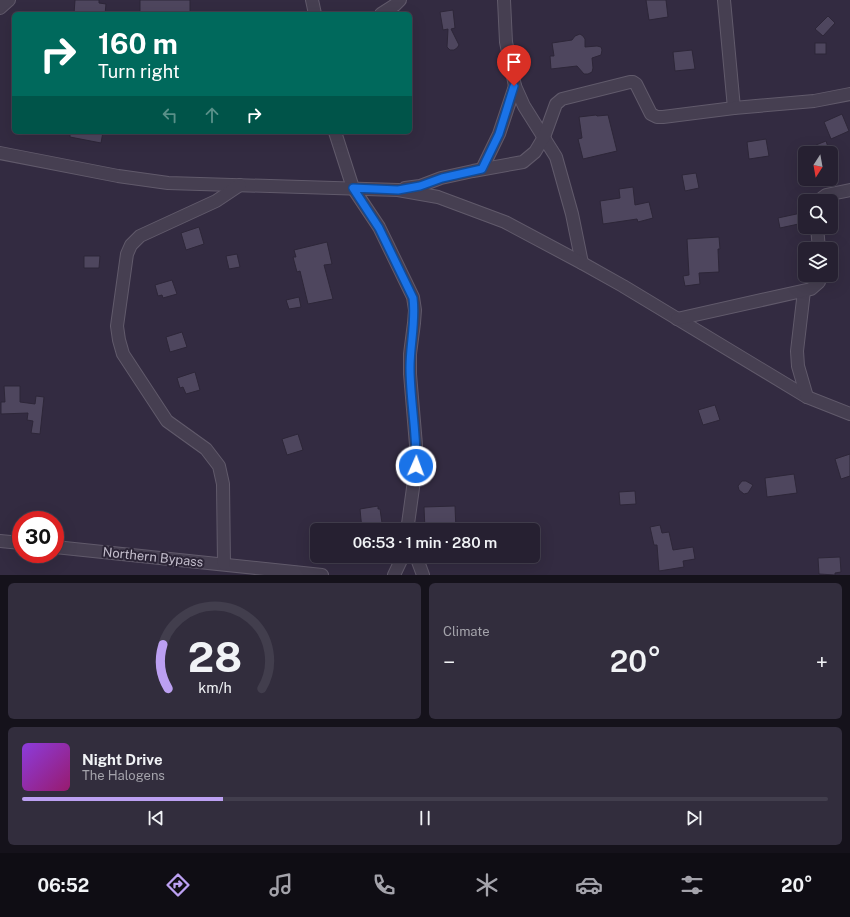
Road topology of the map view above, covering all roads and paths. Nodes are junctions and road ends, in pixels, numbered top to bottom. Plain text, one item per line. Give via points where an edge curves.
1 (10, 0) edge
2 (312, 0) edge
3 (400, 0) edge
4 (504, 0) edge
5 (724, 0) edge
6 (0, 8) edge
7 (315, 12) edge
8 (384, 12) edge
9 (514, 86) junction
10 (850, 94) edge
11 (734, 108) junction
12 (336, 134) edge
13 (544, 137) junction
14 (0, 153) edge
15 (482, 169) junction
16 (240, 185) junction
17 (353, 188) junction
18 (398, 190) junction
19 (850, 190) edge
20 (831, 194) edge
21 (582, 263) junction
22 (819, 282) edge
23 (804, 291) junction
24 (677, 319) junction
25 (807, 397) junction
26 (850, 414) edge
27 (408, 523) edge
28 (0, 541) edge
29 (12, 542) edge
30 (64, 548) edge
31 (400, 563) edge
32 (419, 563) edge
33 (224, 564) junction
34 (322, 575) edge
35 (394, 575) edge
36 (423, 575) edge

1 - 6 street
2 - 7 street
3 - 8 street
4 - 9 street via 506,42
5 - 11 street
9 - 13 street
9 - 15 street via 499,134
10 - 11 street via 814,101
11 - 13 street via 657,117 651,114 636,84 630,82 562,99 554,108
12 - 17 street
13 - 15 street via 535,152 522,162
13 - 21 street via 556,157
14 - 16 street via 168,183
15 - 18 street
16 - 17 street
16 - 33 street via 216,201 140,236 131,245 127,254 118,326 123,354 167,421 206,449 218,466 223,484
17 - 18 street
17 - 27 street via 379,228 413,298 415,310 410,374 416,466
18 - 21 street via 438,197 505,222
19 - 20 street
21 - 24 street
22 - 23 street
23 - 24 street
23 - 25 street via 797,350 798,366
24 - 25 street
25 - 26 street
28 - 29 street
30 - 33 street, Northern Bypass
31 - 35 street
32 - 36 street
33 - 34 street, Northern Bypass

